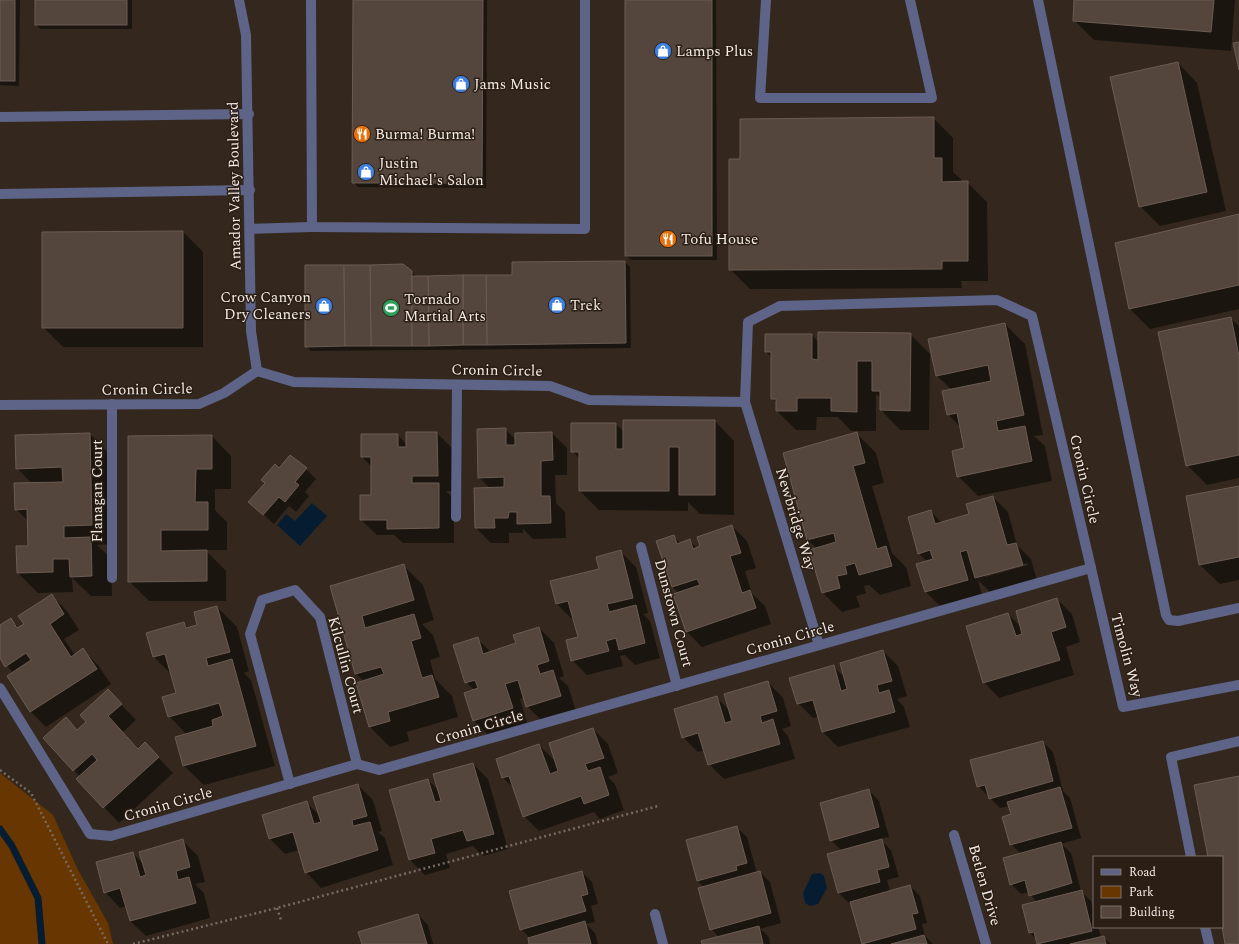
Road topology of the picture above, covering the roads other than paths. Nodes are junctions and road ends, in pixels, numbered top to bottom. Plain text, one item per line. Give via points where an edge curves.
1 (239, 0) edge
2 (311, 0) edge
3 (585, 0) edge
4 (766, 0) edge
5 (910, 0) edge
6 (1038, 0) edge
7 (249, 114) junction
8 (0, 117) edge
9 (250, 190) junction
10 (0, 194) edge
11 (312, 227) junction
12 (250, 229) junction
13 (257, 371) junction
14 (457, 385) junction
15 (745, 402) junction
16 (112, 404) junction
17 (0, 405) edge
18 (456, 517) dead end
19 (641, 547) dead end
20 (1091, 568) junction
21 (112, 578) dead end
22 (1239, 608) edge
23 (819, 645) junction
24 (1239, 685) edge
25 (677, 686) junction
26 (0, 688) edge
27 (1239, 741) edge
28 (357, 764) junction
29 (290, 784) junction
30 (954, 835) dead end
31 (1191, 856) edge
32 (655, 914) dead end
33 (1205, 928) edge
34 (663, 944) edge
35 (986, 944) edge
36 (1209, 944) edge

1 - 7 street, Amador Valley Boulevard via 246,35
2 - 11 street
3 - 11 street via 585,229
4 - 5 street via 760,98 932,98
6 - 22 street via 1166,615 1169,620 1178,621
7 - 8 street
7 - 9 street, Amador Valley Boulevard
9 - 10 street
9 - 12 street, Amador Valley Boulevard
11 - 12 street
12 - 13 street, Amador Valley Boulevard via 251,331
13 - 14 street, Cronin Circle via 294,382
13 - 16 street, Cronin Circle via 224,393 199,404
14 - 15 street, Cronin Circle via 550,386 589,400
14 - 18 street
15 - 20 street, Cronin Circle via 748,322 780,306 997,300 1032,316
15 - 23 street, Newbridge Way
16 - 17 street, Cronin Circle
16 - 21 street, Flanagan Court
19 - 25 street, Dunstown Court
20 - 23 street, Cronin Circle
20 - 24 street, Timolin Way via 1123,707
23 - 25 street, Cronin Circle
25 - 28 street, Cronin Circle via 379,770
26 - 29 street, Cronin Circle via 90,834 111,836
27 - 31 street via 1171,757
28 - 29 street, Cronin Circle
28 - 29 street, Kilcullin Court via 320,617 295,590 262,600 250,634
30 - 35 street, Betlen Drive
32 - 34 street
33 - 36 street

